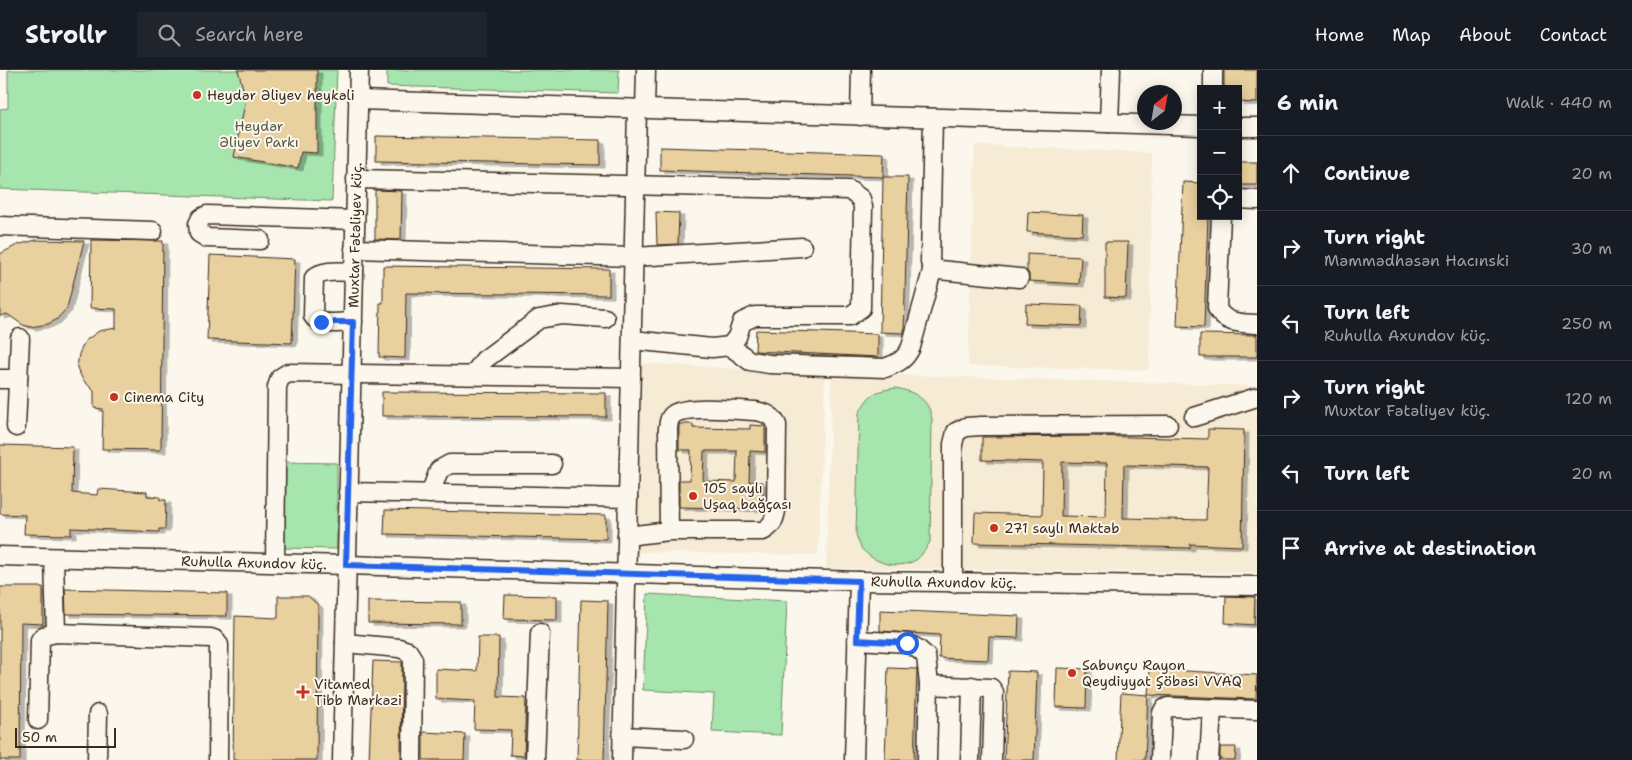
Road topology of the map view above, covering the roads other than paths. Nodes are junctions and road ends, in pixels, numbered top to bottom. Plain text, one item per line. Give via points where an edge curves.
1 (359, 70) edge
2 (646, 70) edge
3 (861, 70) edge
4 (1112, 70) edge
5 (1214, 70) edge
6 (1213, 85) edge
7 (358, 100) junction
8 (641, 109) junction
9 (860, 116) junction
10 (933, 118) junction
11 (1110, 123) junction
12 (1197, 126) edge
13 (1242, 127) edge
14 (1257, 127) edge
15 (356, 179) junction
16 (636, 185) junction
17 (1242, 199) edge
18 (1257, 200) edge
19 (355, 220) junction
20 (1221, 220) edge
21 (0, 226) edge
22 (153, 230) dead end
23 (260, 240) dead end
24 (802, 247) dead end
25 (354, 249) junction
26 (634, 256) junction
27 (932, 267) junction
28 (354, 272) junction
29 (1019, 278) dead end
30 (605, 318) dead end
31 (353, 322) junction
32 (1257, 324) edge
33 (20, 338) dead end
34 (632, 340) junction
35 (730, 346) junction
36 (351, 374) junction
37 (474, 375) junction
38 (631, 378) junction
39 (0, 379) edge
40 (18, 379) junction
41 (1257, 397) edge
42 (1194, 417) dead end
43 (1168, 425) dead end
44 (16, 427) dead end
45 (552, 464) dead end
46 (348, 492) junction
47 (430, 494) junction
48 (628, 498) junction
49 (669, 531) junction
50 (627, 536) junction
51 (0, 556) edge
52 (54, 558) junction
53 (275, 563) junction
54 (346, 565) junction
55 (626, 574) junction
56 (859, 581) junction
57 (953, 583) junction
58 (1257, 586) edge
59 (56, 633) junction
60 (540, 633) dead end
61 (857, 640) junction
62 (345, 644) junction
63 (929, 685) junction
64 (972, 686) junction
65 (1212, 708) junction
66 (1257, 710) edge
67 (98, 714) dead end
68 (38, 720) dead end
69 (622, 736) junction
70 (684, 739) dead end
71 (98, 760) edge
72 (218, 760) edge
73 (342, 760) edge
74 (412, 760) edge
75 (535, 760) edge
76 (622, 760) edge
77 (854, 760) edge
78 (927, 760) edge
79 (970, 760) edge
80 (992, 760) edge
81 (1160, 760) edge
82 (1209, 760) edge

1 - 7 street, Muxtar Fətəliyev küç.
2 - 8 street
3 - 9 street
4 - 11 street
5 - 6 street
7 - 8 street
7 - 15 street, Muxtar Fətəliyev küç.
8 - 9 street
8 - 16 street
9 - 10 street
10 - 11 street
10 - 27 street
11 - 12 street
13 - 14 street
15 - 16 street
15 - 19 street, Muxtar Fətəliyev küç.
16 - 26 street
16 - 35 street via 849,190 861,199 861,308 850,316 756,316 742,322
17 - 18 street
19 - 23 street via 206,215 198,224 199,232 207,238
19 - 25 street, Muxtar Fətəliyev küç.
20 - 32 street via 1217,308 1220,316 1230,321
21 - 22 street
24 - 26 street
25 - 26 street
25 - 28 street, Muxtar Fətəliyev küç.
26 - 34 street
27 - 29 street
27 - 35 street via 911,347 901,362 885,368 769,364 750,361
28 - 31 street, Muxtar Fətəliyev küç.
28 - 31 street via 325,272 314,278 313,316 321,322
30 - 37 street via 562,315 539,319 484,360
31 - 36 street, Muxtar Fətəliyev küç.
33 - 40 street
34 - 35 street via 712,348
34 - 38 street
36 - 37 street
36 - 46 street, Muxtar Fətəliyev küç.
36 - 53 street via 288,373 280,378 275,455
37 - 38 street
38 - 48 street
39 - 40 street
40 - 44 street
41 - 42 street
43 - 57 street via 966,426 956,432 953,444
45 - 47 street via 450,464 439,470
46 - 47 street
46 - 54 street, Muxtar Fətəliyev küç.
47 - 48 street
48 - 50 street
49 - 49 street via 763,531 770,527 776,511 777,425 773,418 756,411 688,410 670,417
49 - 50 street
50 - 55 street
51 - 52 street, Ruhulla Axundov küç.
52 - 53 street, Ruhulla Axundov küç.
52 - 59 street
53 - 54 street, Ruhulla Axundov küç.
54 - 55 street, Ruhulla Axundov küç.
54 - 62 street, Muxtar Fətəliyev küç.
55 - 56 street, Ruhulla Axundov küç.
55 - 69 street
56 - 57 street, Ruhulla Axundov küç.
56 - 61 street
57 - 58 street, Ruhulla Axundov küç.
59 - 68 street via 40,640
59 - 72 street via 216,640 219,645
60 - 75 street
61 - 63 street via 907,643 918,649 926,656
61 - 77 street
62 - 73 street, Muxtar Fətəliyev küç.
62 - 74 street via 399,648 408,651 413,659
63 - 64 street
63 - 78 street
64 - 79 street
64 - 80 street via 988,687 994,692
65 - 66 street
65 - 81 street via 1164,709
65 - 82 street
67 - 71 street
69 - 70 street
69 - 76 street

